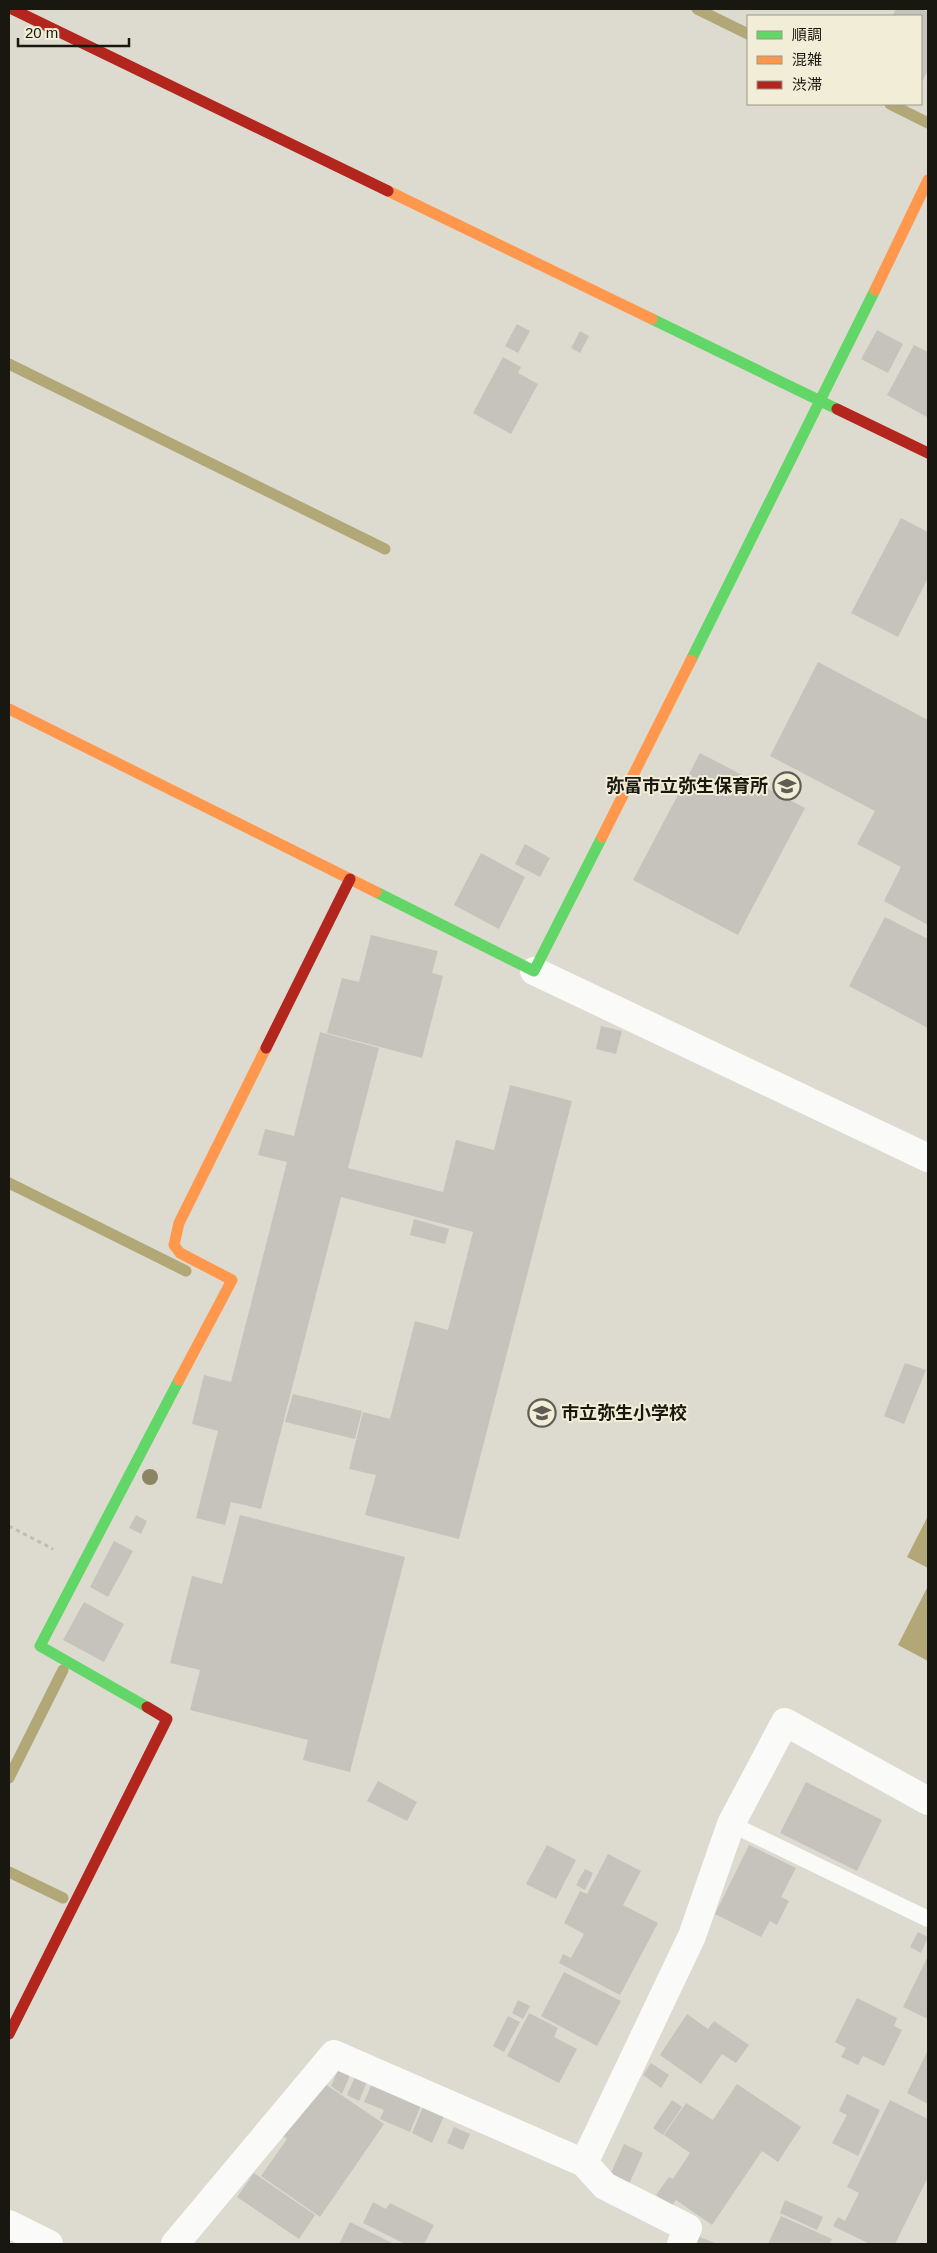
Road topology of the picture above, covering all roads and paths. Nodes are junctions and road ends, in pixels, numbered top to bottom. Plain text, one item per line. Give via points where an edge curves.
1 (12, 9) edge
2 (928, 180) edge
3 (822, 400) junction
4 (928, 453) edge
5 (9, 709) edge
6 (350, 879) junction
7 (534, 971) junction
8 (928, 1158) edge
9 (9, 1526) edge
10 (83, 1564) junction
11 (928, 1802) edge
12 (731, 1824) junction
13 (928, 1919) edge
14 (9, 2034) edge
15 (584, 2163) junction
16 (9, 2224) edge
17 (49, 2244) edge
18 (175, 2244) edge
19 (681, 2244) edge

1 - 3 street
2 - 3 street
3 - 4 street
3 - 7 street
5 - 6 street
6 - 7 street
6 - 10 street via 179,1223 174,1245 180,1254 232,1280
7 - 8 street
9 - 10 path
10 - 14 street via 40,1646 167,1719
11 - 12 street via 785,1722
12 - 13 lane
12 - 15 street via 692,1936
15 - 18 street via 334,2054
15 - 19 street via 605,2186 688,2228
16 - 17 street

